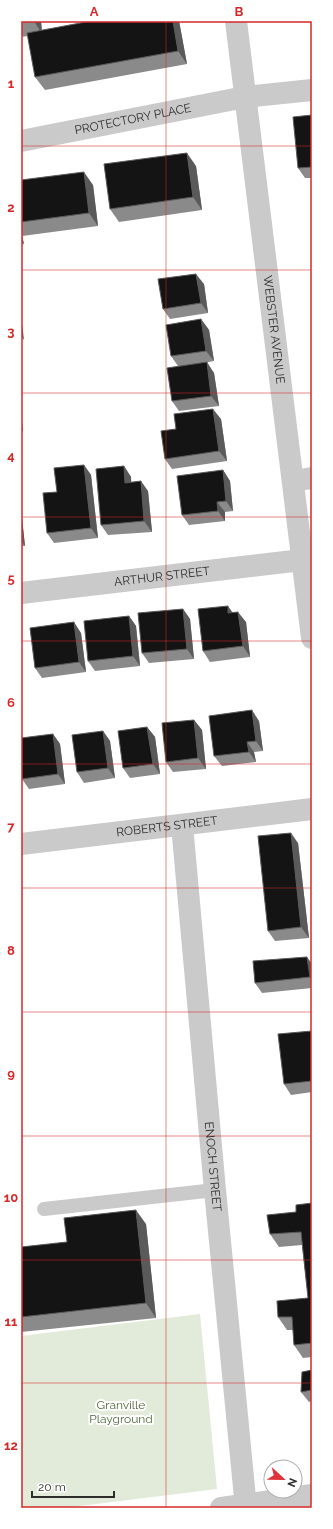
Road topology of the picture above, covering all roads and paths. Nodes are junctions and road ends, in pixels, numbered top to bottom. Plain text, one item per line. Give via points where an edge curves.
1 (236, 21) edge
2 (312, 90) edge
3 (245, 97) junction
4 (21, 142) edge
5 (302, 479) edge
6 (302, 560) junction
7 (21, 593) edge
8 (312, 638) edge
9 (312, 809) edge
10 (182, 824) junction
11 (21, 844) edge
12 (215, 1190) junction
13 (44, 1209) dead end
14 (312, 1495) edge
15 (246, 1506) edge
16 (220, 1508) edge

1 - 3 street, WEBSTER AVENUE
2 - 3 street, PROTECTORY PLACE
3 - 4 street, PROTECTORY PLACE
3 - 5 street, WEBSTER AVENUE
5 - 6 street, WEBSTER AVENUE
6 - 7 street, ARTHUR STREET
6 - 8 street, WEBSTER AVENUE
9 - 10 street, ROBERTS STREET
10 - 11 street, ROBERTS STREET
10 - 12 street, ENOCH STREET
12 - 13 lane
12 - 15 street, ENOCH STREET
14 - 15 street
15 - 16 street

